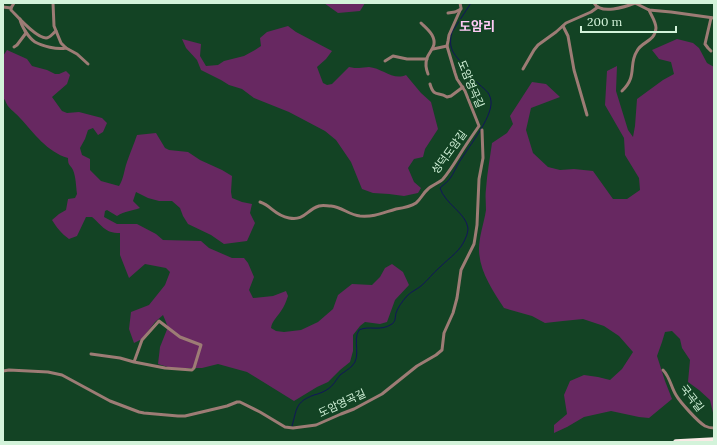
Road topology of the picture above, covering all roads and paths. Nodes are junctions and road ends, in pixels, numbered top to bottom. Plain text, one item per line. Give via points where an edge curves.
1 (14, 3) edge
2 (52, 3) edge
3 (465, 3) edge
4 (594, 3) edge
5 (635, 3) edge
6 (460, 6) edge
7 (3, 7) edge
8 (598, 7) junction
9 (11, 8) junction
10 (649, 10) junction
11 (448, 13) dead end
12 (713, 18) edge
13 (20, 19) junction
14 (421, 23) dead end
15 (563, 26) junction
16 (25, 31) junction
17 (56, 31) junction
18 (447, 46) junction
19 (14, 47) dead end
20 (66, 48) junction
21 (433, 49) junction
22 (711, 51) dead end
23 (427, 59) junction
24 (385, 61) dead end
25 (88, 64) dead end
26 (523, 69) dead end
27 (428, 74) dead end
28 (430, 84) dead end
29 (463, 88) junction
30 (622, 91) dead end
31 (587, 115) dead end
32 (479, 126) joint
33 (482, 130) dead end
34 (260, 202) dead end
35 (91, 354) dead end
36 (134, 362) junction
37 (663, 370) dead end
38 (3, 371) edge
39 (714, 428) edge
40 (714, 440) edge
41 (676, 442) edge

1 - 9 street
2 - 17 street
3 - 6 street
4 - 8 street
5 - 8 street via 617,9
5 - 10 street
6 - 11 street via 456,12
6 - 18 street via 460,13 449,35
7 - 9 street
8 - 15 street
9 - 13 street
10 - 12 street
10 - 30 street via 656,27 655,32 651,40 637,51 630,82
12 - 22 street via 705,44
13 - 16 street
13 - 17 street via 44,38 48,38
14 - 21 street via 434,40
15 - 26 street via 538,45
15 - 31 street via 568,36 574,70
16 - 19 street
16 - 20 street via 36,43 58,49
17 - 20 street
18 - 21 street
18 - 29 street, 도암영곡길 via 457,79
20 - 25 street
21 - 23 street
23 - 24 street via 393,56
23 - 27 street
28 - 29 street via 432,91 447,97
29 - 32 street, 도암영곡길
32 - 34 street, 성덕도암길 via 449,172 438,183 429,187 412,206 384,214 359,216 338,207 320,206 302,217 290,218 276,213
33 - 38 street, 도암영곡길 via 484,158 479,179 474,244 461,270 457,298 444,333 442,350 382,394 354,409 316,425 292,428 282,426 240,402 185,416 152,414 110,401 52,372
35 - 36 street
36 - 36 street via 192,370 201,345 180,338 159,321 142,340
37 - 39 street, 국곡길 via 684,405 704,426
40 - 41 highway

